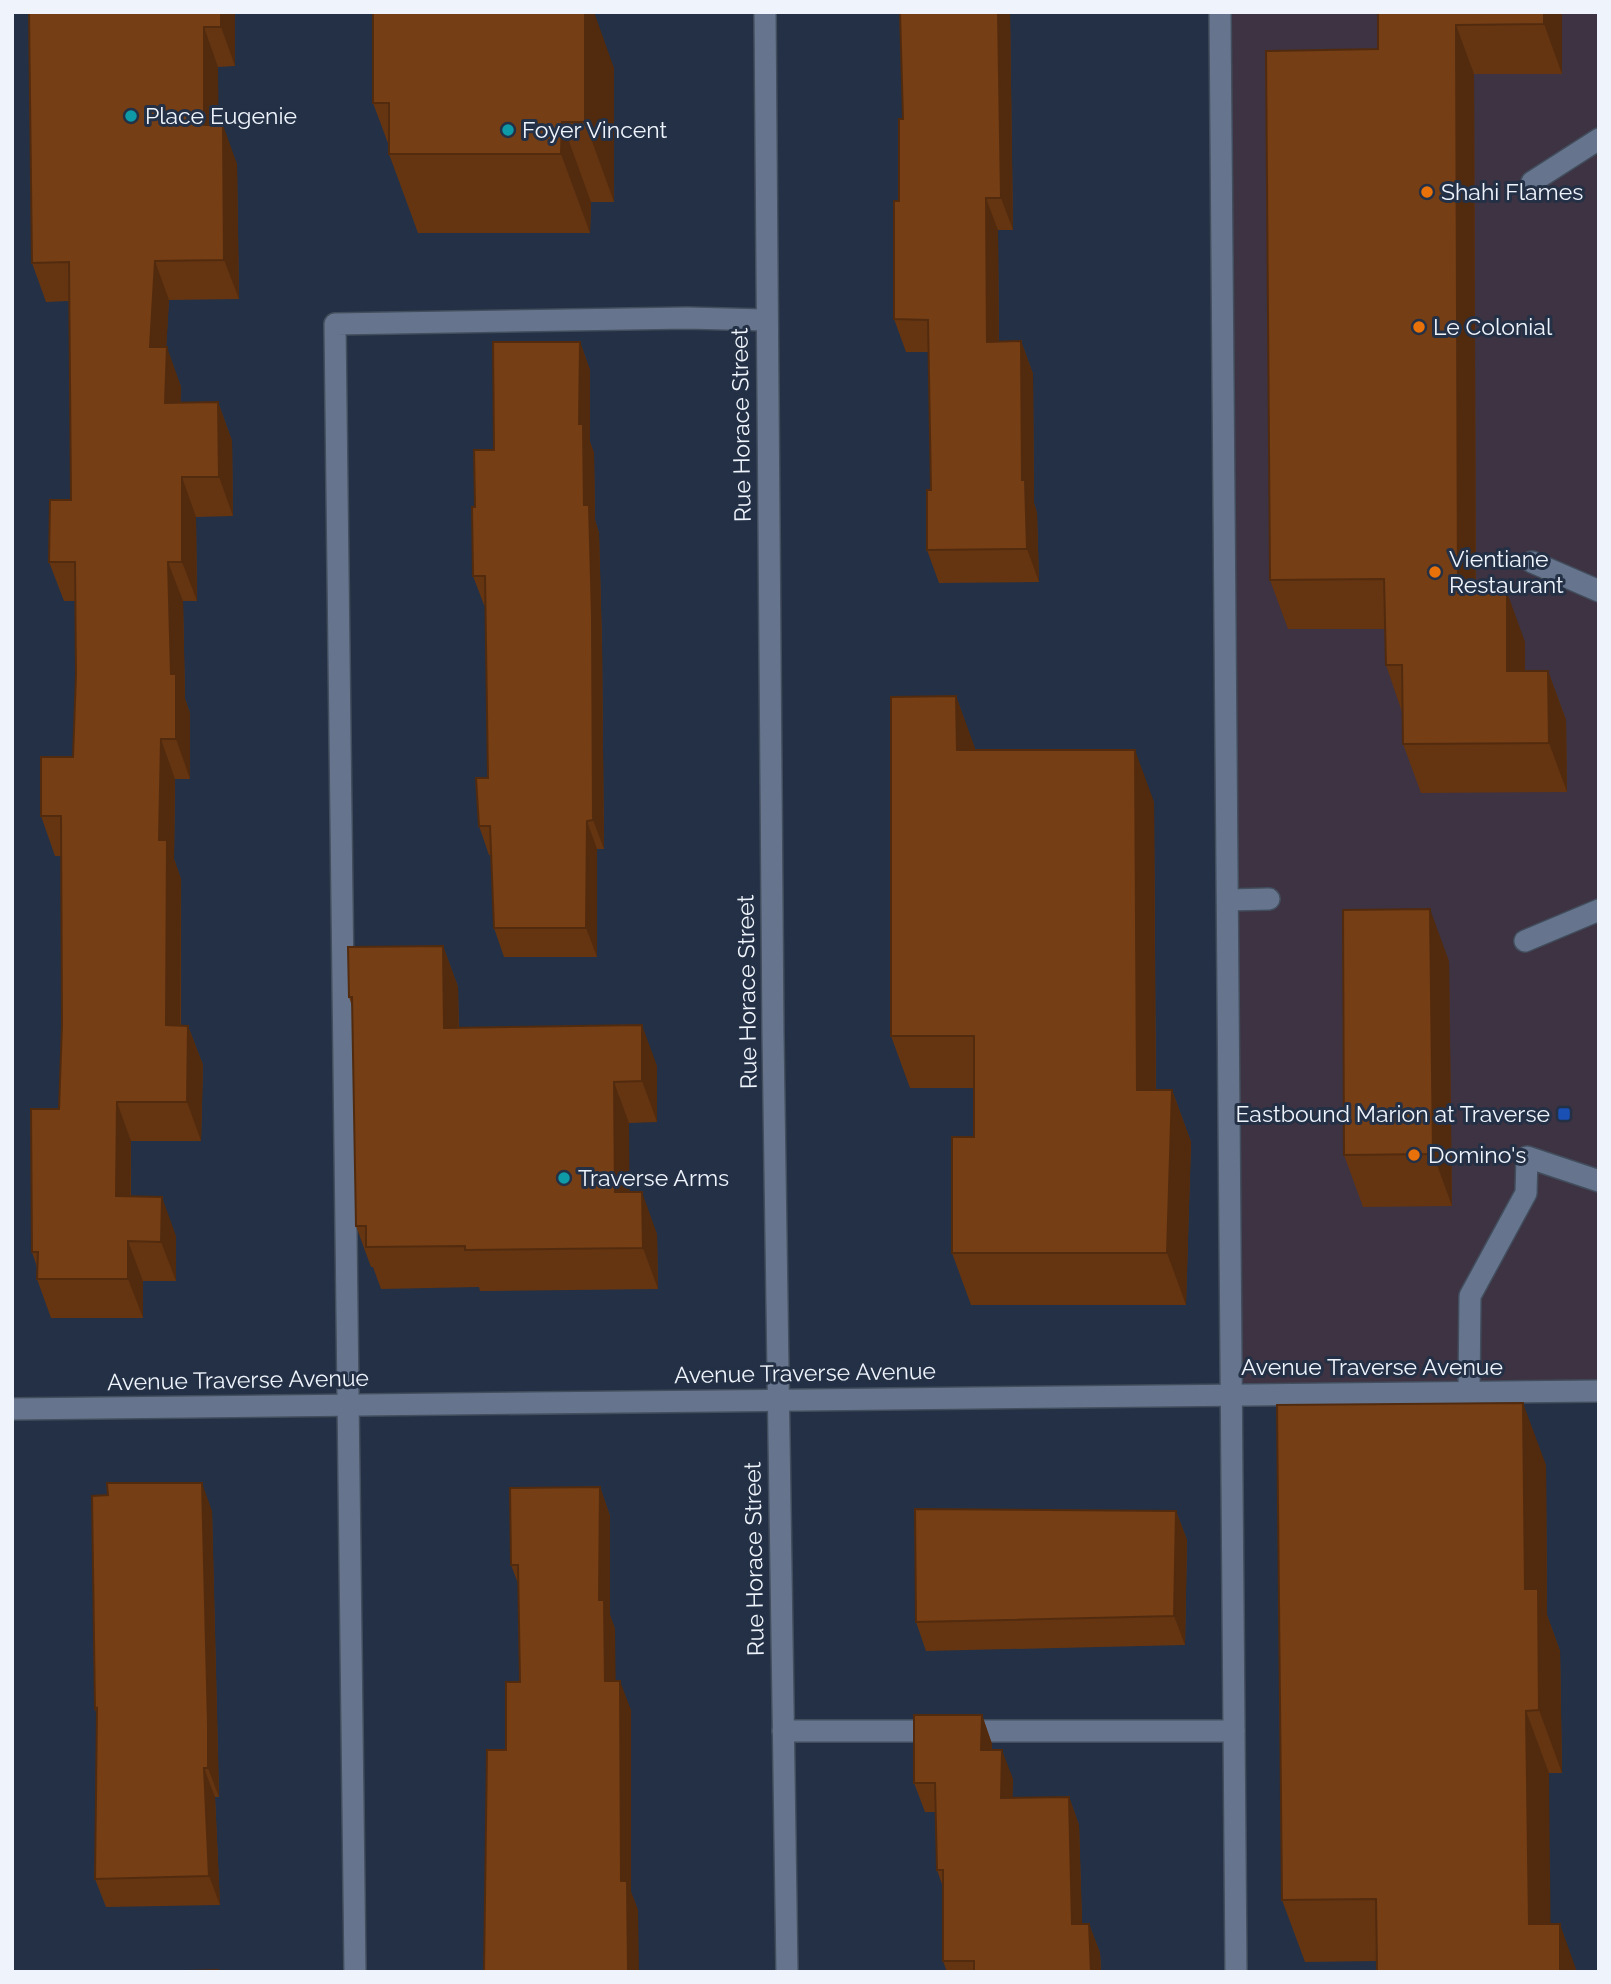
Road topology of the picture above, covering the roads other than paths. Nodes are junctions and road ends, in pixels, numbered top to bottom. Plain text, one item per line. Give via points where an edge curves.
1 (765, 12) edge
2 (1220, 12) edge
3 (1599, 139) edge
4 (1531, 182) dead end
5 (766, 320) junction
6 (1532, 562) dead end
7 (1599, 591) edge
8 (1269, 899) dead end
9 (1228, 900) junction
10 (1599, 910) edge
11 (1525, 942) dead end
12 (1599, 1181) edge
13 (1599, 1391) edge
14 (1469, 1392) junction
15 (1232, 1394) junction
16 (778, 1399) junction
17 (350, 1404) junction
18 (12, 1409) edge
19 (783, 1731) junction
20 (1234, 1731) junction
21 (355, 1972) edge
22 (788, 1972) edge
23 (1236, 1972) edge

1 - 5 street, Rue Horace Street
2 - 9 street
3 - 4 street
5 - 16 street, Rue Horace Street
5 - 17 street via 335,324
6 - 7 street
8 - 9 street
9 - 15 street
10 - 11 street
12 - 14 street via 1527,1157 1526,1192 1470,1296
13 - 14 street, Avenue Traverse Avenue
14 - 15 street, Avenue Traverse Avenue
15 - 16 street, Avenue Traverse Avenue
15 - 20 street
16 - 17 street, Avenue Traverse Avenue
16 - 19 street, Rue Horace Street
17 - 18 street, Avenue Traverse Avenue
17 - 21 street
19 - 20 street
19 - 22 street, Rue Horace Street
20 - 23 street

